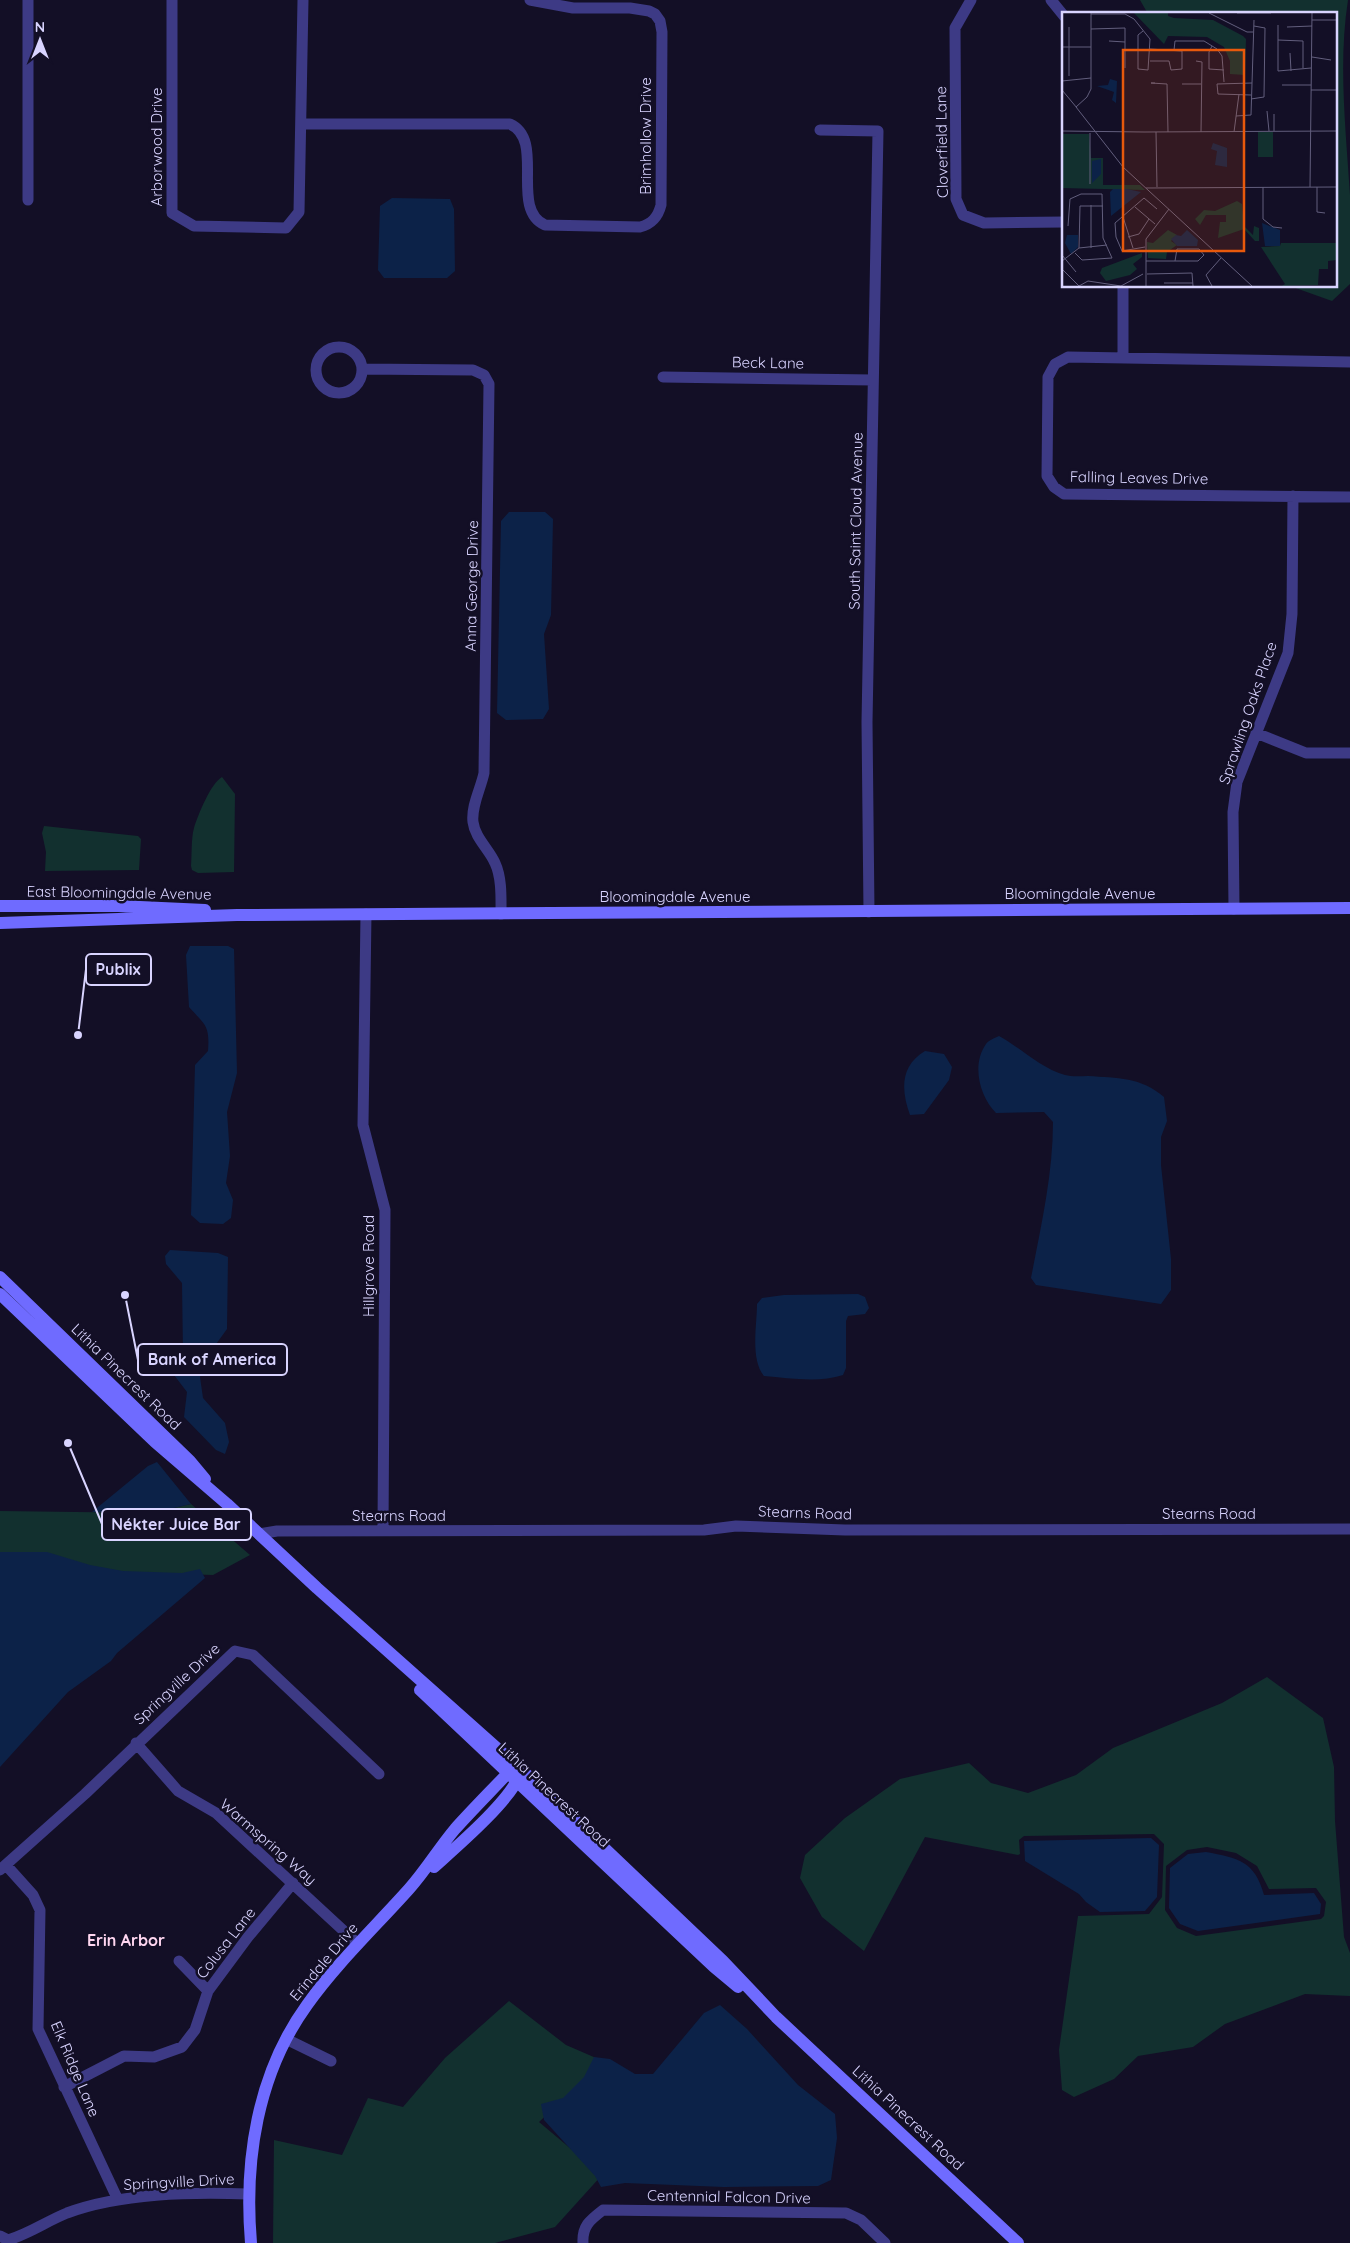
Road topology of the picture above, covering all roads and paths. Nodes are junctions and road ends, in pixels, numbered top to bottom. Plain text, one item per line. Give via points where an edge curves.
1 (28, 0) edge
2 (172, 0) edge
3 (303, 0) edge
4 (530, 0) edge
5 (971, 0) edge
6 (1052, 0) edge
7 (573, 4) edge
8 (1062, 13) edge
9 (302, 124) junction
10 (820, 130) dead end
11 (28, 200) dead end
12 (1062, 222) edge
13 (1123, 288) edge
14 (1123, 358) junction
15 (1350, 362) edge
16 (362, 369) junction
17 (663, 377) dead end
18 (873, 380) junction
19 (1293, 496) junction
20 (1350, 497) edge
21 (1256, 733) junction
22 (1350, 753) edge
23 (0, 906) edge
24 (1350, 908) edge
25 (1234, 909) junction
26 (869, 912) junction
27 (366, 914) junction
28 (501, 914) junction
29 (237, 915) junction
30 (0, 924) edge
31 (0, 1277) edge
32 (0, 1294) edge
33 (226, 1504) junction
34 (1350, 1529) edge
35 (382, 1531) junction
36 (259, 1534) junction
37 (317, 1588) junction
38 (136, 1743) junction
39 (521, 1769) junction
40 (379, 1774) dead end
41 (512, 1778) junction
42 (528, 1794) junction
43 (505, 1796) junction
44 (3, 1868) edge
45 (293, 1883) junction
46 (411, 1887) junction
47 (358, 1944) junction
48 (179, 1960) dead end
49 (208, 1991) junction
50 (776, 2017) junction
51 (286, 2039) junction
52 (331, 2061) dead end
53 (64, 2087) junction
54 (248, 2194) junction
55 (118, 2200) junction
56 (0, 2236) edge
57 (251, 2243) edge
58 (583, 2243) edge
59 (885, 2243) edge
60 (1018, 2243) edge

1 - 11 street
2 - 9 street, Arborwood Drive via 172,213 194,226 286,228 299,212
3 - 9 street, Arborwood Drive
4 - 7 street, Brimhollow Drive
5 - 12 street, Cloverfield Lane via 956,28 956,198 963,215 984,223
6 - 8 street
7 - 9 street, Brimhollow Drive via 640,9 655,14 660,21 661,205 655,219 647,226 545,225 539,222 530,209 525,139 519,128 510,124
10 - 18 street, South Saint Cloud Avenue via 878,131
13 - 14 street
14 - 15 street, Falling Leaves Drive
14 - 19 street, Falling Leaves Drive via 1068,357 1055,364 1048,377 1047,476 1054,487 1064,494
16 - 16 street via 356,354 340,347 329,349 320,356 316,372 324,388 340,393 356,386
16 - 28 street, Anna George Drive via 474,370 484,375 488,384 484,772 473,821 476,835 496,865
17 - 18 street, Beck Lane
18 - 26 street, South Saint Cloud Avenue via 867,722
19 - 20 street, Falling Leaves Drive
19 - 21 street, Sprawling Oaks Place via 1292,614 1288,653
21 - 22 street via 1306,753
21 - 25 street, Sprawling Oaks Place via 1238,782 1232,812
23 - 29 main road, East Bloomingdale Avenue via 118,906 191,909
24 - 25 main road, Bloomingdale Avenue
25 - 26 main road, Bloomingdale Avenue
26 - 28 main road, Bloomingdale Avenue
27 - 28 main road, Bloomingdale Avenue
27 - 29 main road, Bloomingdale Avenue
27 - 35 street, Hillgrove Road via 363,1125 385,1210
29 - 30 main road, Bloomingdale Avenue
31 - 33 main road, Lithia Pinecrest Road via 190,1461
32 - 33 main road, Lithia Pinecrest Road via 155,1442
33 - 36 main road, Lithia Pinecrest Road
34 - 35 street, Stearns Road via 845,1530 736,1526 704,1530
35 - 36 street, Stearns Road
36 - 37 main road, Lithia Pinecrest Road
37 - 39 main road, Lithia Pinecrest Road
37 - 41 main road, Lithia Pinecrest Road
38 - 40 street, Springville Drive via 235,1651 254,1655
38 - 44 street, Springville Drive
38 - 45 street, Warmspring Way via 178,1791 216,1813
39 - 41 main road, Erindale Drive
39 - 50 main road, Lithia Pinecrest Road via 723,1961
41 - 42 main road, Lithia Pinecrest Road
41 - 43 main road, Erindale Drive
41 - 46 main road, Erindale Drive via 455,1829
42 - 43 main road
42 - 50 main road, Lithia Pinecrest Road via 714,1968
43 - 46 main road, Erindale Drive via 466,1838
44 - 53 street, Elk Ridge Lane via 33,1895 40,1910 38,2029
45 - 47 street, Warmspring Way
45 - 49 street, Colusa Lane
46 - 47 main road, Erindale Drive
47 - 51 main road, Erindale Drive via 316,1992
48 - 49 street
49 - 53 street, Colusa Lane via 195,2030 182,2047 154,2057 124,2056
50 - 60 main road, Lithia Pinecrest Road
51 - 52 street
51 - 54 main road, Erindale Drive via 260,2108
53 - 55 street, Elk Ridge Lane
54 - 55 street, Springville Drive via 162,2195
54 - 57 main road, Erindale Drive
55 - 56 street, Springville Drive via 68,2213 8,2240
58 - 59 street, Centennial Falcon Drive via 582,2232 589,2220 603,2210 846,2213 861,2220

